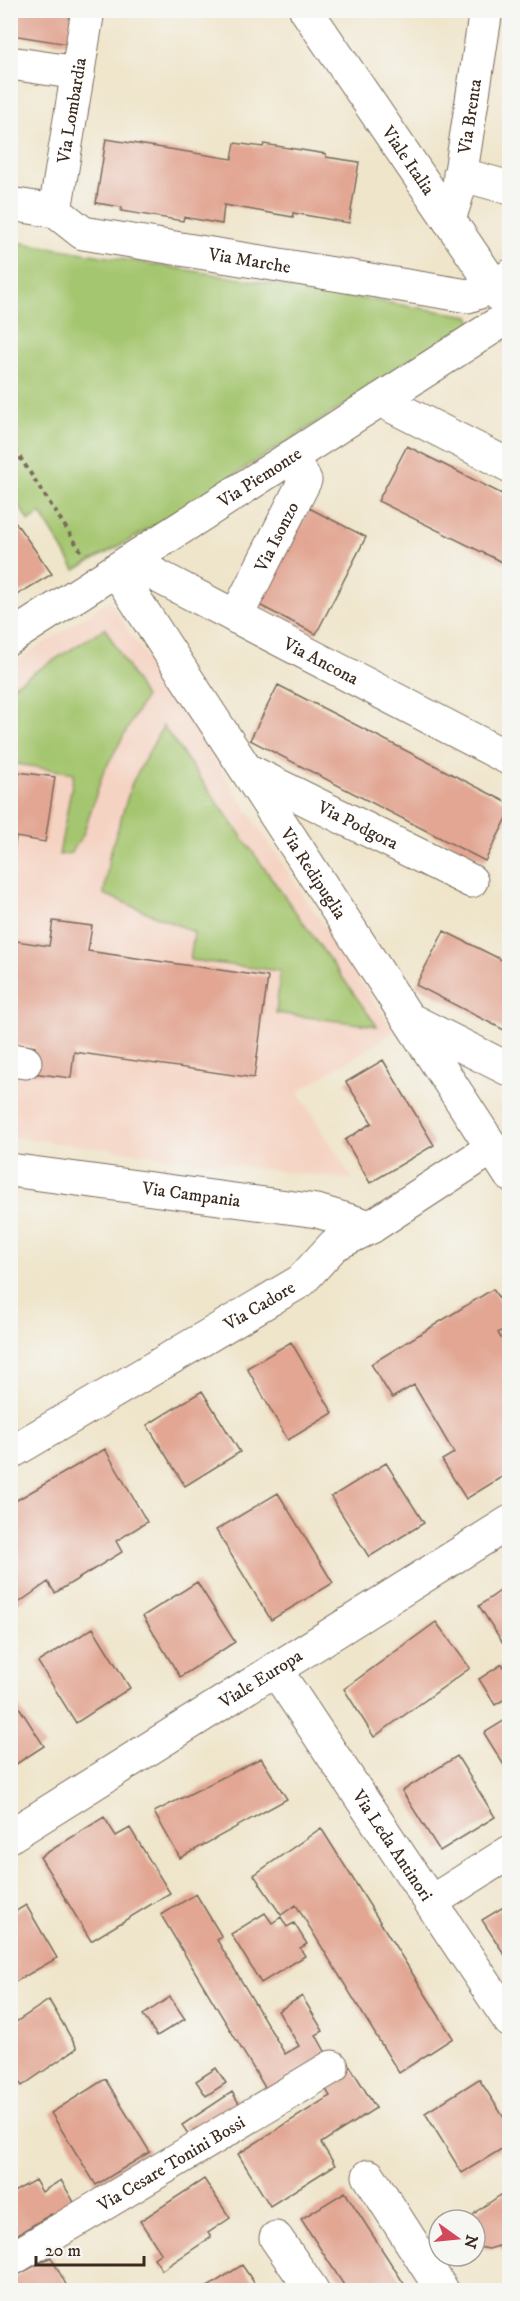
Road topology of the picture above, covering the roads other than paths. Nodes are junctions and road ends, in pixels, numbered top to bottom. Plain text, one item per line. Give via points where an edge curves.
1 (88, 10) edge
2 (306, 10) edge
3 (486, 10) edge
4 (10, 63) edge
5 (78, 74) junction
6 (460, 174) junction
7 (510, 188) edge
8 (10, 204) edge
9 (55, 211) junction
10 (449, 220) junction
11 (505, 290) edge
12 (510, 316) edge
13 (380, 400) junction
14 (291, 457) junction
15 (510, 466) edge
16 (126, 564) junction
17 (236, 617) junction
18 (10, 638) edge
19 (510, 759) edge
20 (246, 770) junction
21 (471, 881) dead end
22 (408, 1018) junction
23 (510, 1070) edge
24 (501, 1161) edge
25 (10, 1170) edge
26 (370, 1227) junction
27 (15, 1450) dead end
28 (510, 1522) edge
29 (275, 1669) junction
30 (10, 1836) edge
31 (510, 1852) edge
32 (431, 1902) junction
33 (510, 2021) edge
34 (332, 2067) dead end
35 (369, 2176) dead end
36 (276, 2238) dead end
37 (10, 2260) edge
38 (312, 2290) edge
39 (442, 2290) edge

1 - 5 street, Via Lombardia
2 - 10 street, Viale Italia
3 - 6 street, Via Brenta
4 - 5 street
5 - 9 street, Via Lombardia
6 - 7 street
6 - 10 street, Via Brenta
8 - 9 street, Via Marche
9 - 11 street, Via Marche via 83,233 468,296
10 - 11 street, Viale Italia
12 - 13 street, Via Piemonte
13 - 14 street, Via Piemonte
13 - 15 street
14 - 16 street, Via Piemonte
14 - 17 street, Via Isonzo via 305,480
16 - 17 street, Via Ancona via 146,570
16 - 18 street, Via Piemonte
16 - 20 street, Via Redipuglia
17 - 19 street, Via Ancona
20 - 21 street, Via Podgora
20 - 22 street, Via Redipuglia
22 - 23 street
22 - 24 street, Via Redipuglia
24 - 26 street, Via Cadore
25 - 26 street, Via Campania via 317,1211
26 - 27 street, Via Cadore via 334,1245 301,1281
28 - 29 street, Viale Europa
29 - 30 street, Viale Europa
29 - 32 street, Via Leda Antinori
31 - 32 street
32 - 33 street, Via Leda Antinori
34 - 37 street, Via Cesare Tonini Bossi
35 - 39 street
36 - 38 street

